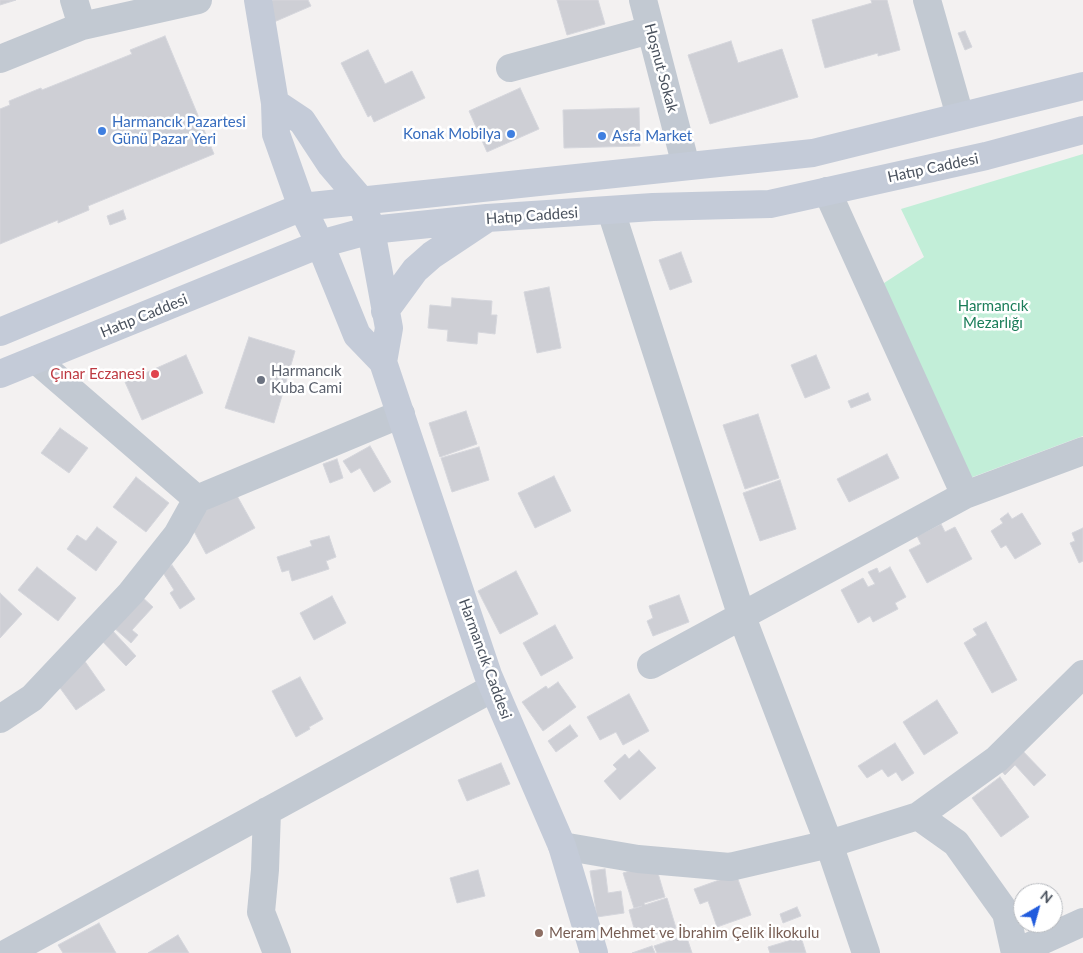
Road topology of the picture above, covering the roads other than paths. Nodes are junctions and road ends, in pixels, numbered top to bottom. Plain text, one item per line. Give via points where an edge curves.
1 (74, 0) edge
2 (198, 0) edge
3 (258, 0) edge
4 (643, 0) edge
5 (927, 0) edge
6 (82, 26) junction
7 (650, 30) junction
8 (0, 58) edge
9 (510, 68) dead end
10 (1083, 86) edge
11 (275, 103) junction
12 (960, 116) junction
13 (1083, 130) edge
14 (686, 166) junction
15 (827, 191) junction
16 (361, 200) junction
17 (302, 206) junction
18 (611, 211) junction
19 (488, 218) junction
20 (371, 230) junction
21 (320, 244) junction
22 (385, 312) junction
23 (0, 332) edge
24 (36, 360) junction
25 (383, 362) junction
26 (0, 374) edge
27 (401, 414) junction
28 (1083, 451) edge
29 (965, 495) junction
30 (197, 498) junction
31 (742, 616) junction
32 (650, 665) dead end
33 (1083, 674) edge
34 (494, 688) junction
35 (0, 719) edge
36 (267, 811) junction
37 (918, 816) junction
38 (829, 844) junction
39 (562, 846) junction
40 (1083, 922) edge
41 (7, 953) edge
42 (277, 953) edge
43 (594, 953) edge
44 (866, 953) edge
45 (1015, 953) edge

1 - 6 street
2 - 6 street
3 - 11 main road
4 - 7 street, Hoşnut Sokak
5 - 12 street
6 - 8 street
7 - 9 street
7 - 14 street, Hoşnut Sokak
10 - 12 main road
11 - 16 main road via 302,121 331,165
11 - 17 main road via 276,134
12 - 14 main road via 813,153
13 - 15 main road, Hatıp Caddesi via 986,156
14 - 16 main road
15 - 18 main road, Hatıp Caddesi via 770,204
15 - 29 street
16 - 17 main road
16 - 20 main road
17 - 21 main road
17 - 23 main road
18 - 19 main road, Hatıp Caddesi
18 - 31 street
19 - 20 main road, Hatıp Caddesi
19 - 22 main road via 432,254
20 - 21 main road, Hatıp Caddesi
20 - 22 main road
21 - 24 main road, Hatıp Caddesi
21 - 25 main road via 358,335
22 - 25 main road via 389,328
24 - 26 main road, Hatıp Caddesi
24 - 30 street
25 - 27 main road, Harmancık Caddesi
27 - 30 street
27 - 34 main road, Harmancık Caddesi
28 - 29 street
29 - 31 street
30 - 35 street via 177,535 131,594 32,698
31 - 32 street
31 - 38 street
33 - 37 street via 997,759
34 - 36 street
34 - 39 main road, Harmancık Caddesi
36 - 41 street
36 - 42 street via 261,912
37 - 38 street
37 - 45 street via 956,843 1006,913
38 - 39 street via 730,867
38 - 44 street
39 - 43 main road, Harmancık Caddesi
40 - 45 street

